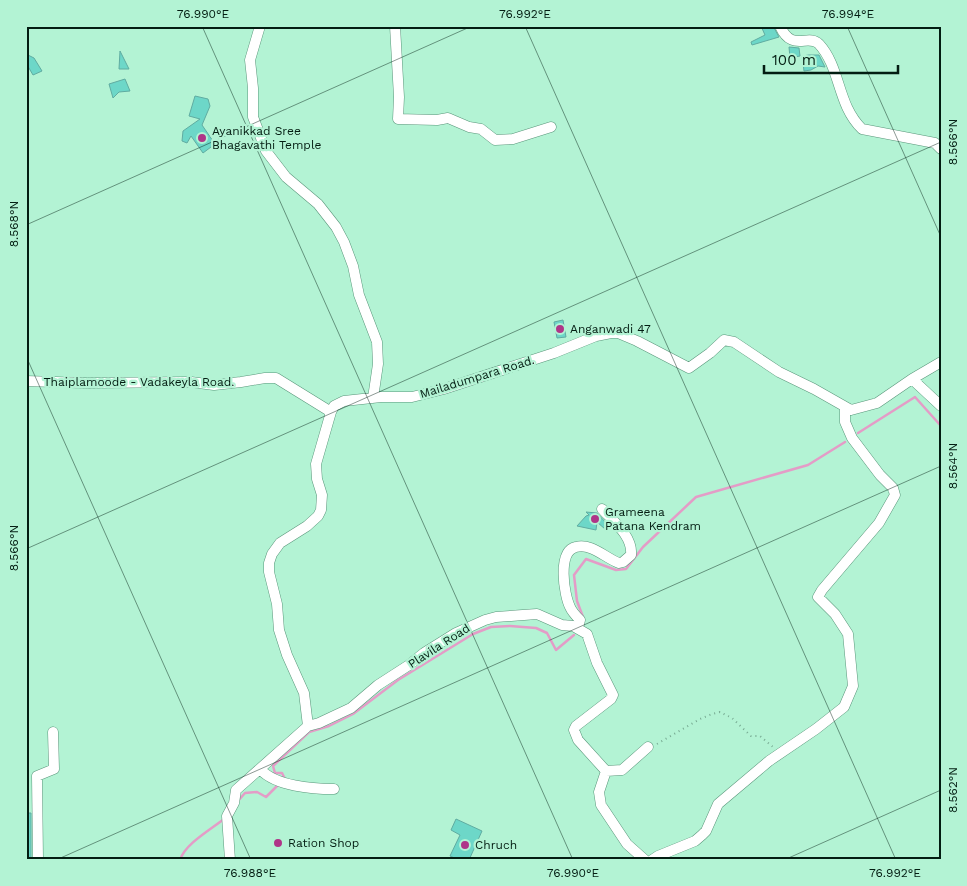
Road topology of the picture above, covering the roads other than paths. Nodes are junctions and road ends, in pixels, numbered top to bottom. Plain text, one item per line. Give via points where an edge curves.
1 (260, 26) edge
2 (395, 26) edge
3 (780, 26) edge
4 (551, 127) dead end
5 (941, 150) edge
6 (941, 362) edge
7 (912, 379) junction
8 (26, 381) edge
9 (374, 398) junction
10 (941, 406) edge
11 (845, 407) junction
12 (331, 412) junction
13 (602, 509) dead end
14 (578, 628) junction
15 (308, 726) junction
16 (53, 732) dead end
17 (648, 747) road end
18 (261, 770) junction
19 (606, 771) junction
20 (334, 789) dead end
21 (38, 860) edge
22 (230, 860) edge
23 (645, 860) edge
24 (652, 860) edge

1 - 9 street via 250,60 253,117 266,150 286,177 318,204 344,242 377,342
2 - 4 street via 398,119 448,118 481,129 495,140 513,139
3 - 5 street via 793,41 818,44 828,58 847,109 862,129 935,143
6 - 7 street
7 - 10 street
7 - 11 street via 878,403 851,410
8 - 12 street, Thaiplamoode - Vadakeyla Road. via 191,382 214,385 276,378
9 - 11 street, Mailadumpara Road. via 412,397 444,389 596,336 618,333 689,368 724,340 734,342 779,372
9 - 12 street, Mailadumpara Road. via 341,402
11 - 24 street via 845,422 852,438 896,495 879,523 818,597 848,634 853,686 844,707 781,752 718,804 702,835
12 - 15 street via 316,464 322,496 321,510 307,526 280,543 268,563 278,604 279,630 286,655 304,693
13 - 14 street via 628,540 631,555 619,563 588,547 576,547 568,552 564,565 565,585 570,608 580,620
14 - 15 street, Plavila Road via 537,614 496,617 473,624 378,685 351,708
14 - 19 street via 587,634 613,695 574,730 578,740
15 - 18 street
16 - 21 street via 54,769 37,776
17 - 19 street via 622,770
18 - 20 street via 267,777 310,789
18 - 22 street via 236,790 227,816
19 - 23 street via 599,792 601,805 627,844

